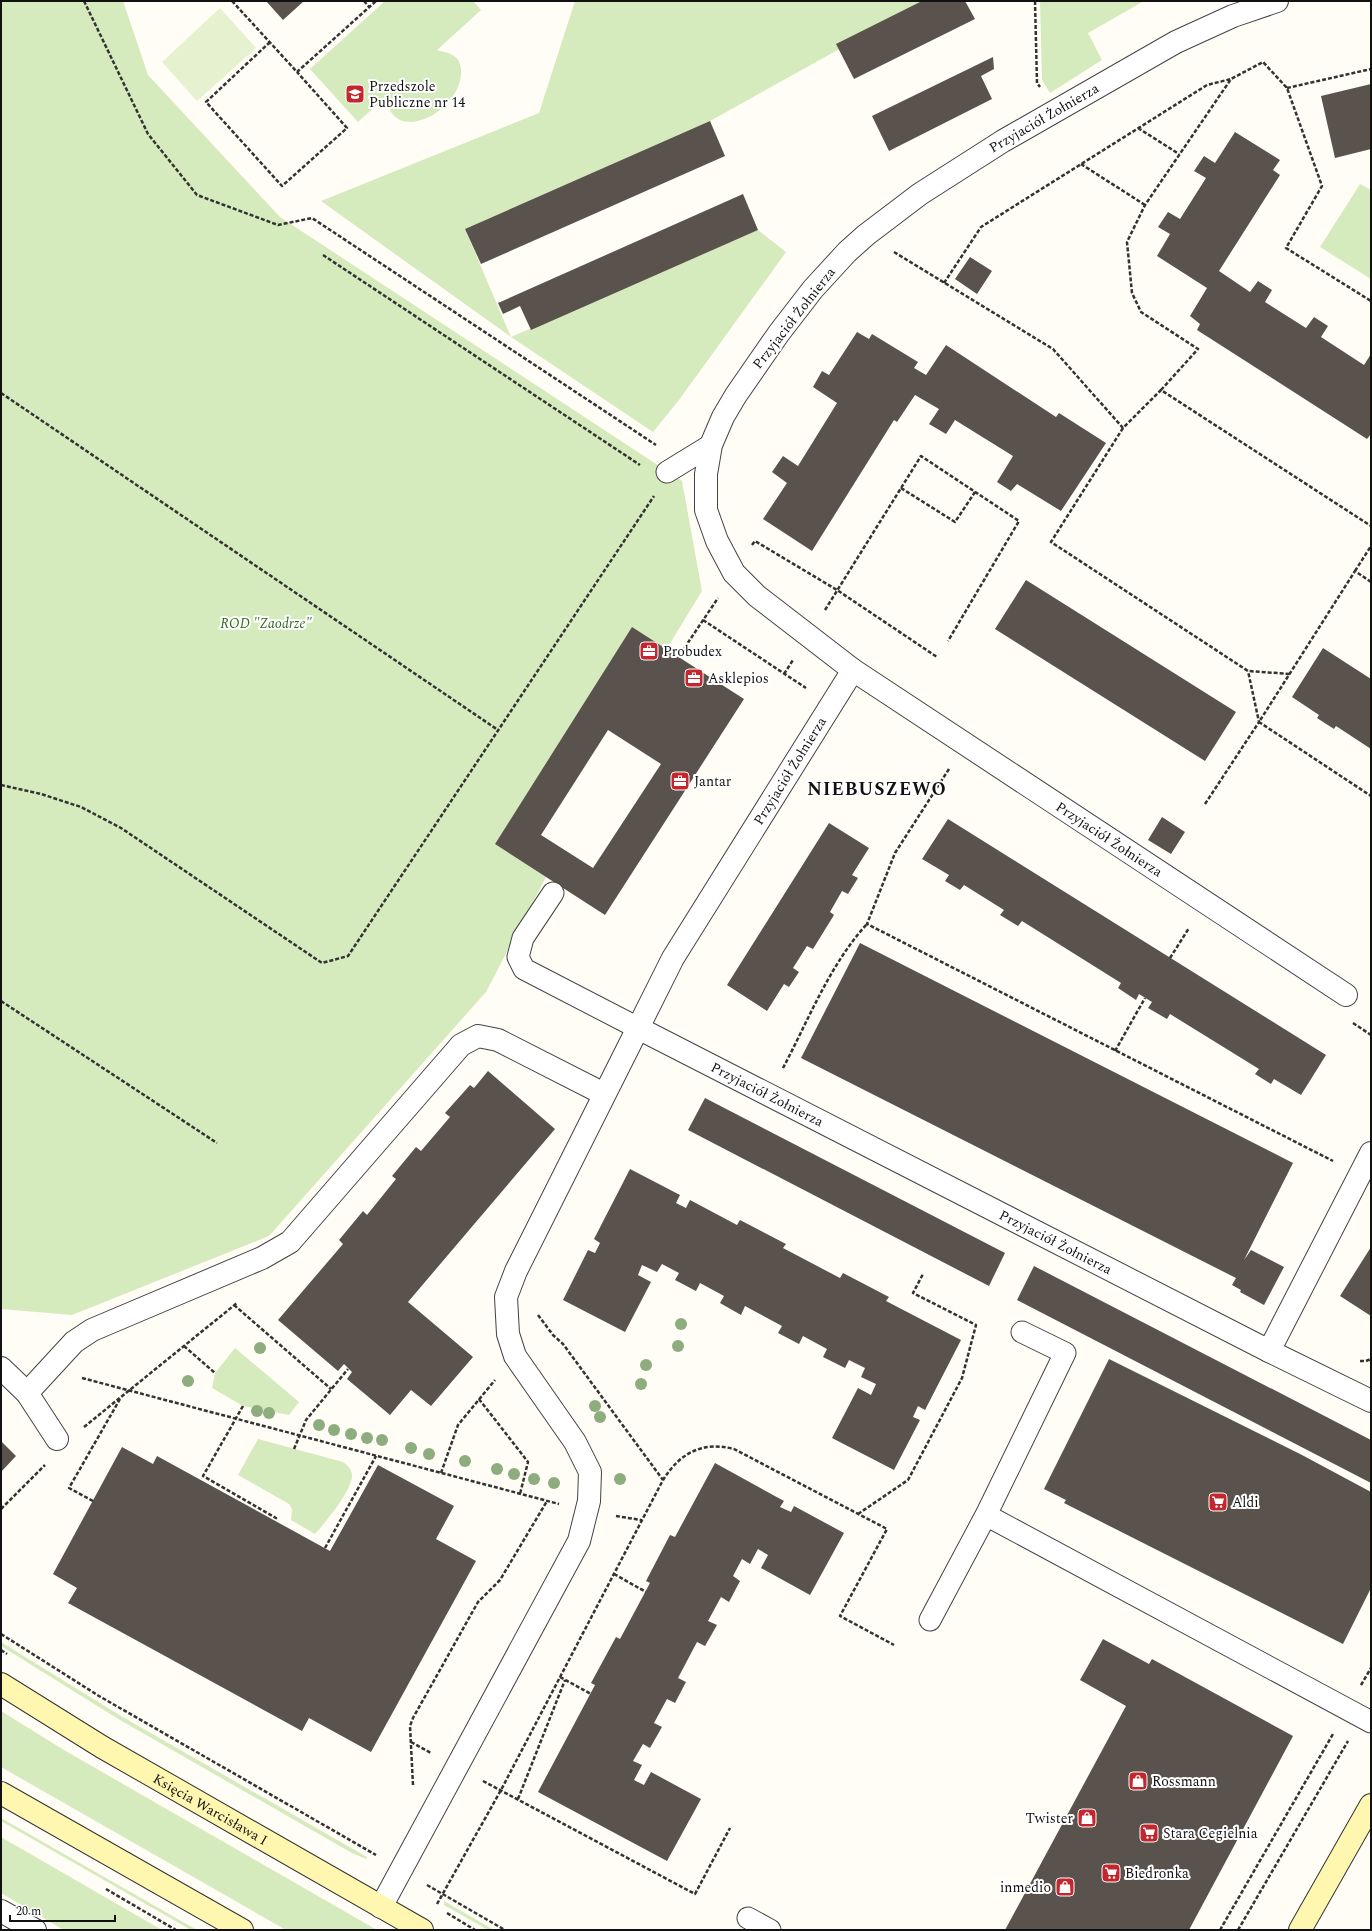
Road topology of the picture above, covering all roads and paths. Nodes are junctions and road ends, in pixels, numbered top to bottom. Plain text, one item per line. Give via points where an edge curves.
1 (84, 1) edge
2 (232, 1) edge
3 (364, 1) edge
4 (376, 1) edge
5 (1036, 1) edge
6 (1277, 1) edge
7 (369, 7) junction
8 (270, 42) junction
9 (1371, 69) edge
10 (297, 72) junction
11 (1231, 79) junction
12 (1287, 88) junction
13 (1056, 111) junction
14 (1138, 128) junction
15 (1179, 154) junction
16 (1081, 164) junction
17 (1145, 205) junction
18 (866, 235) junction
19 (323, 255) dead end
20 (944, 283) junction
21 (1371, 302) edge
22 (1161, 390) junction
23 (1, 393) edge
24 (1123, 428) junction
25 (711, 445) junction
26 (669, 471) junction
27 (901, 488) junction
28 (975, 492) junction
29 (1371, 526) edge
30 (750, 537) dead end
31 (755, 541) dead end
32 (1371, 546) edge
33 (1356, 571) junction
34 (1371, 582) edge
35 (703, 620) dead end
36 (810, 636) junction
37 (948, 641) dead end
38 (853, 670) junction
39 (1248, 671) junction
40 (784, 674) junction
41 (1290, 674) junction
42 (831, 705) junction
43 (1259, 722) junction
44 (498, 730) junction
45 (965, 744) junction
46 (1, 785) edge
47 (1371, 796) edge
48 (1205, 804) dead end
49 (553, 894) dead end
50 (1205, 902) junction
51 (866, 924) junction
52 (1170, 958) dead end
53 (1346, 995) dead end
54 (1145, 998) dead end
55 (1, 1001) edge
56 (1349, 1021) dead end
57 (638, 1028) junction
58 (1371, 1035) edge
59 (1115, 1051) junction
60 (789, 1057) dead end
61 (604, 1094) junction
62 (217, 1143) dead end
63 (1371, 1153) edge
64 (1360, 1175) junction
65 (923, 1274) dead end
66 (240, 1301) dead end
67 (234, 1305) junction
68 (537, 1314) dead end
69 (1022, 1332) dead end
70 (184, 1346) junction
71 (1269, 1351) junction
72 (515, 1356) junction
73 (1, 1368) edge
74 (348, 1369) dead end
75 (215, 1373) dead end
76 (98, 1383) dead end
77 (331, 1389) junction
78 (128, 1391) junction
79 (27, 1393) junction
80 (121, 1397) junction
81 (479, 1399) junction
82 (1371, 1401) edge
83 (243, 1406) dead end
84 (236, 1419) junction
85 (85, 1426) dead end
86 (299, 1436) junction
87 (57, 1439) dead end
88 (294, 1449) dead end
89 (376, 1456) junction
90 (46, 1464) dead end
91 (440, 1473) junction
92 (663, 1480) junction
93 (520, 1494) junction
94 (93, 1501) dead end
95 (1, 1509) edge
96 (858, 1514) junction
97 (986, 1515) junction
98 (275, 1521) dead end
99 (325, 1548) dead end
100 (614, 1574) junction
101 (646, 1592) dead end
102 (930, 1620) dead end
103 (1, 1634) edge
104 (894, 1645) dead end
105 (1371, 1668) edge
106 (560, 1677) junction
107 (565, 1680) junction
108 (1, 1684) edge
109 (591, 1694) dead end
110 (1360, 1716) edge
111 (413, 1787) dead end
112 (504, 1792) dead end
113 (1, 1793) edge
114 (518, 1799) junction
115 (1371, 1805) edge
116 (730, 1828) dead end
117 (378, 1847) dead end
118 (374, 1854) junction
119 (379, 1857) dead end
120 (372, 1860) dead end
121 (425, 1884) dead end
122 (443, 1893) junction
123 (435, 1906) dead end
124 (381, 1907) junction
125 (1, 1911) edge
126 (748, 1918) dead end
127 (35, 1930) edge
128 (242, 1930) edge
129 (422, 1930) edge
130 (505, 1930) edge
131 (770, 1930) edge
132 (1220, 1930) edge
133 (1238, 1930) edge
134 (1300, 1930) edge

1 - 26 path via 148,134 197,195 278,226 312,218
2 - 8 path
3 - 7 path
4 - 7 path
5 - 13 path via 1037,83
6 - 13 street, Przyjaciół Żołnierza via 1232,16 1176,42
7 - 10 path
8 - 10 path
8 - 10 path via 206,102 282,186 347,128
9 - 12 path
11 - 12 path via 1263,62
11 - 14 path via 1207,85
11 - 15 path
12 - 21 path via 1322,186 1286,248
13 - 18 street, Przyjaciół Żołnierza via 920,194
14 - 15 path
14 - 16 path
15 - 17 path
16 - 17 path
16 - 20 path via 981,227
17 - 22 path via 1127,242 1132,293 1141,312 1198,349
18 - 20 path
18 - 25 street, Przyjaciół Żołnierza via 813,289 779,333 723,417
19 - 26 path via 652,473
20 - 24 path via 1053,349
22 - 24 path
22 - 29 path
23 - 44 path
24 - 39 path via 1051,542
25 - 26 lane
25 - 36 street, Przyjaciół Żołnierza via 706,474 706,510 717,541 734,573 757,596
26 - 44 path
27 - 28 path via 955,522
27 - 28 path via 921,456
27 - 36 path
28 - 37 path via 1019,521
30 - 31 path
32 - 33 path
33 - 34 path
33 - 41 path
35 - 40 path
36 - 38 street, Przyjaciół Żołnierza
36 - 40 path
38 - 42 street, Przyjaciół Żołnierza
38 - 45 street, Przyjaciół Żołnierza
39 - 41 path
39 - 43 path
40 - 42 path
41 - 43 path
42 - 57 street, Przyjaciół Żołnierza via 673,958
43 - 47 path
43 - 48 path
44 - 46 path via 348,956 322,963 121,828 81,807
45 - 50 street, Przyjaciół Żołnierza
45 - 51 path via 895,854
49 - 57 lane via 523,938 518,957 524,969
50 - 52 path
50 - 53 street, Przyjaciół Żołnierza
51 - 59 path
51 - 60 path via 851,940
54 - 59 path
55 - 62 path
56 - 58 path
57 - 61 street
57 - 71 street, Przyjaciół Żołnierza
59 - 64 path
61 - 72 street via 506,1296 508,1334
61 - 79 street via 498,1040 478,1036 461,1045 290,1242 262,1258 92,1330 74,1342
63 - 64 street
64 - 71 street
65 - 96 path via 913,1292 976,1325 962,1378 908,1480
66 - 67 path
67 - 70 path
67 - 77 path
68 - 92 path via 563,1344
69 - 97 lane via 1065,1353
70 - 75 path
70 - 78 path
71 - 82 street, Przyjaciół Żołnierza
72 - 81 path
72 - 124 street via 575,1442 590,1472 587,1512 579,1541
73 - 79 street
74 - 77 path
76 - 78 path
77 - 86 path via 306,1420
78 - 80 path
78 - 84 path
79 - 87 street
80 - 85 path
80 - 94 path via 69,1488
81 - 91 path via 458,1425
81 - 93 path via 528,1462
83 - 84 path
84 - 86 path
84 - 98 path via 203,1476 276,1518
86 - 88 path
86 - 89 path
89 - 91 path
89 - 99 path
90 - 95 path
91 - 93 path
92 - 96 path via 680,1458 701,1449 720,1446 734,1449
92 - 100 path
93 - 111 path via 547,1501 500,1580 478,1602 413,1718 410,1726
96 - 104 path via 887,1529 840,1616
97 - 102 lane
97 - 110 lane
100 - 101 path
100 - 106 path
103 - 118 path via 99,1696
105 - 110 path
106 - 107 path
106 - 122 path
107 - 109 path
107 - 114 path
108 - 124 street, Księcia Warcisława I via 102,1747
110 - 132 path
110 - 133 path
112 - 114 path
113 - 128 street
114 - 116 path via 695,1894
115 - 134 street
117 - 118 path
118 - 119 path
118 - 120 path
121 - 122 path
122 - 123 path
122 - 130 path
124 - 129 street, Księcia Warcisława I
125 - 127 street
126 - 131 lane

